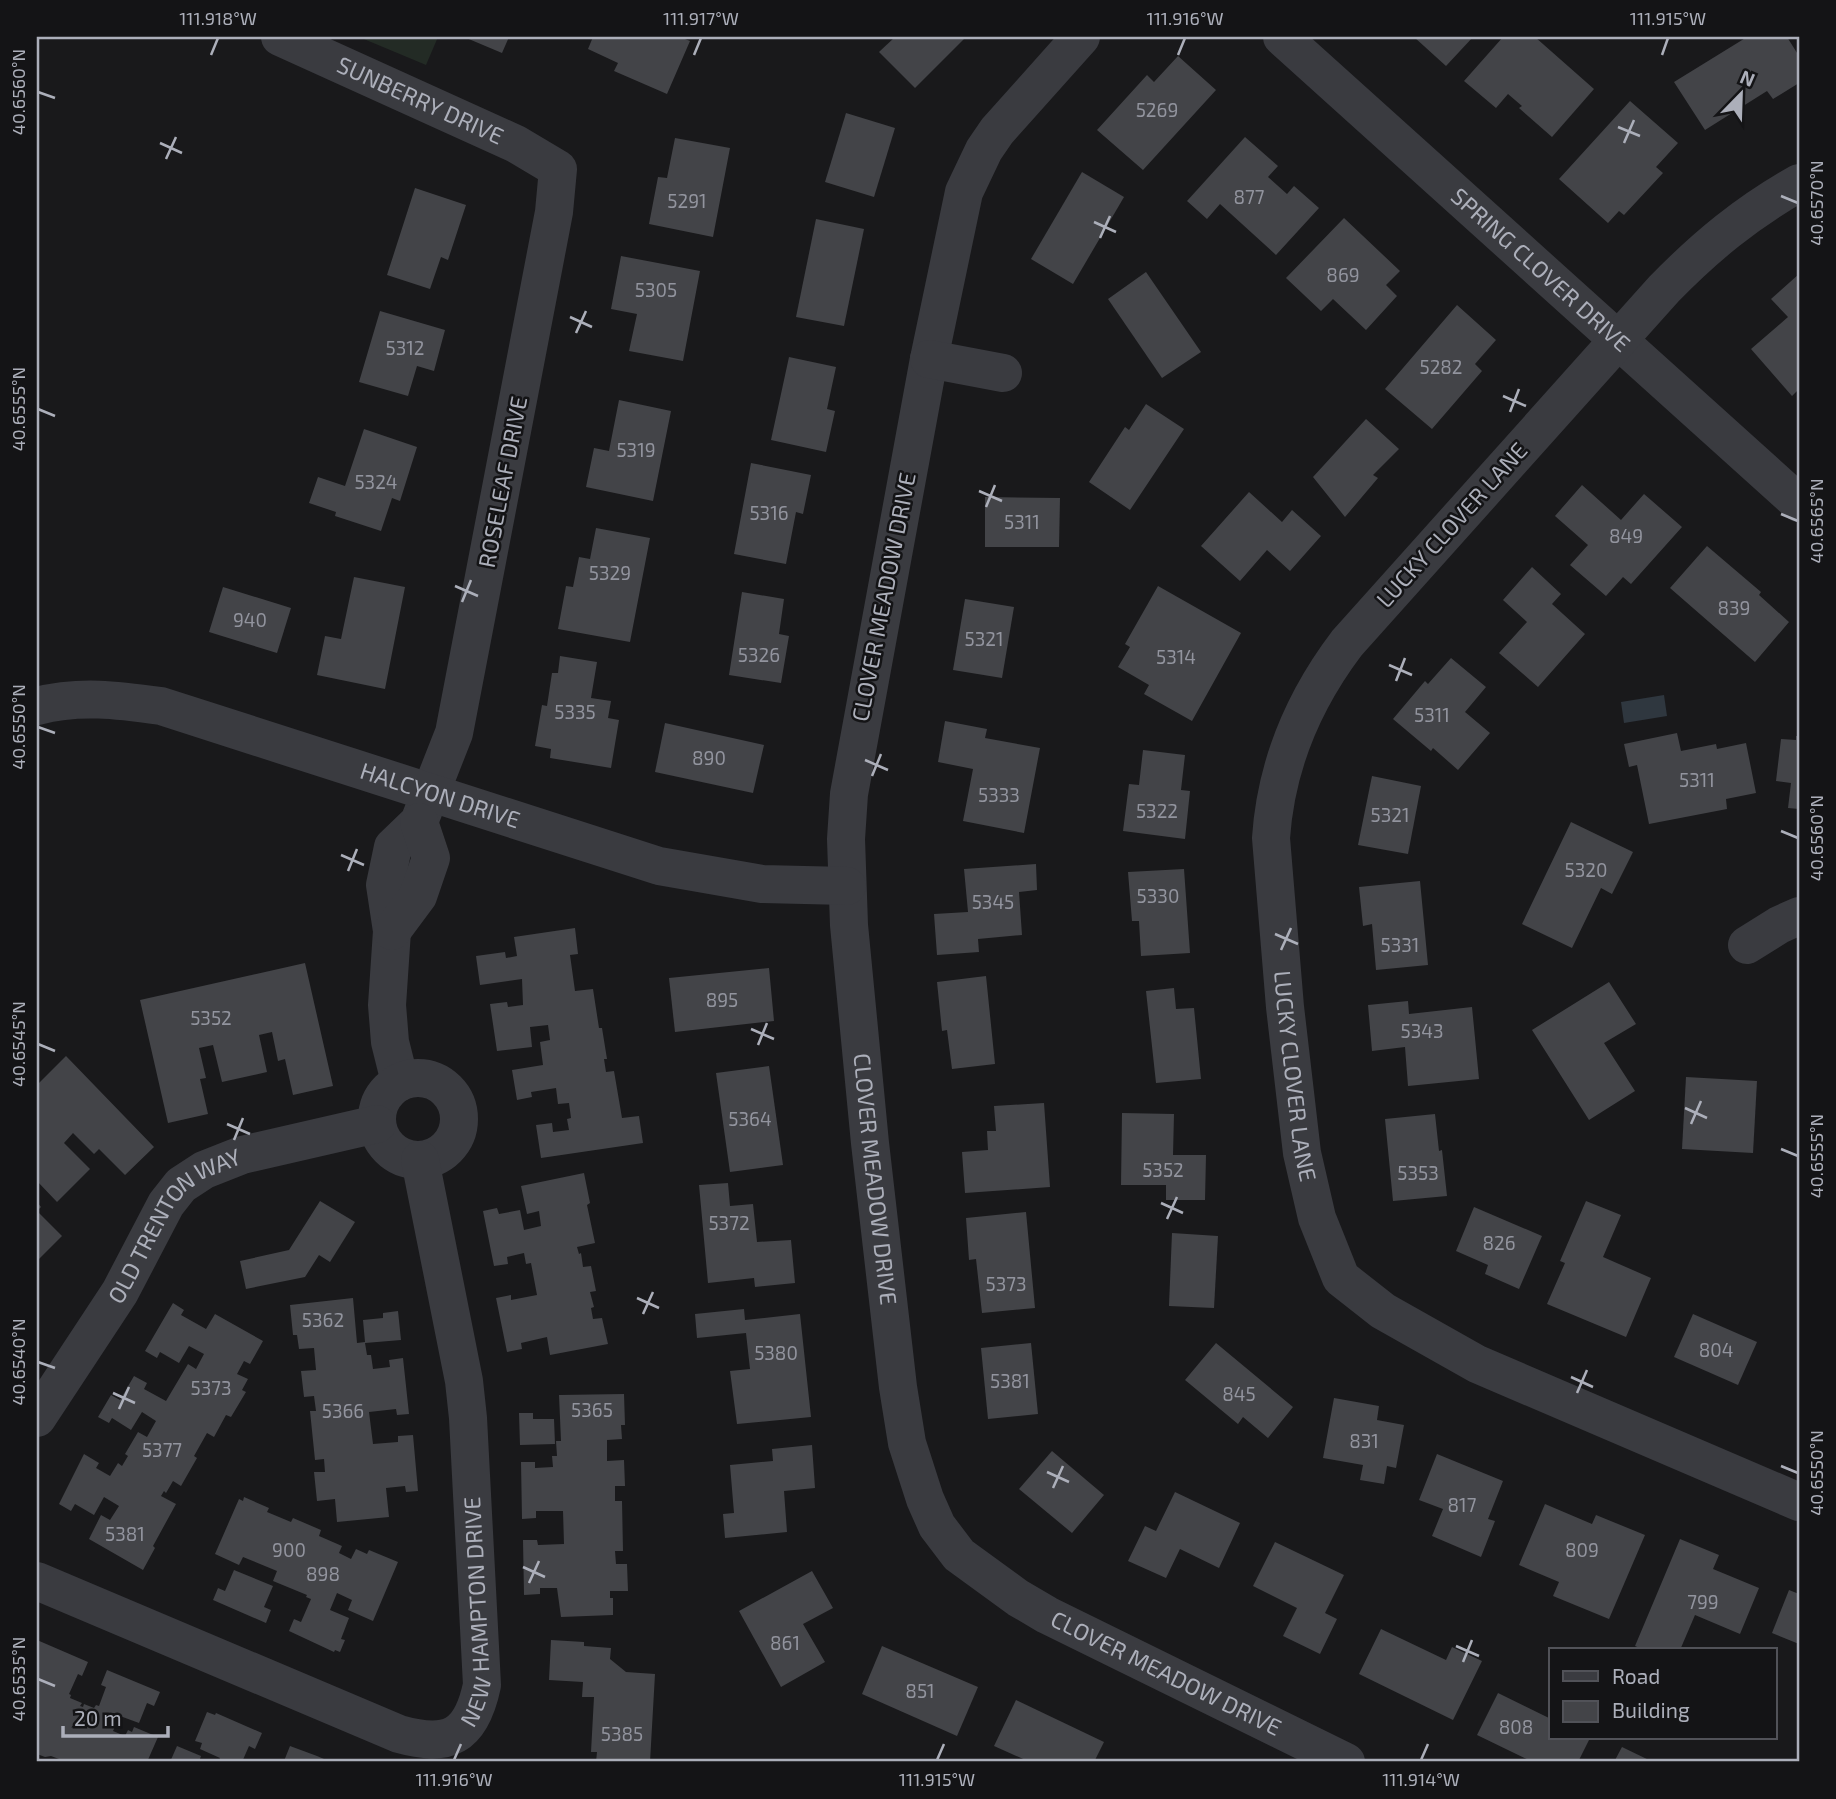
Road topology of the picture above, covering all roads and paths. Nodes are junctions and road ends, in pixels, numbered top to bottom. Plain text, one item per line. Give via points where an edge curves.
1 (280, 37) edge
2 (1081, 37) edge
3 (1282, 37) edge
4 (558, 169) joint
5 (1799, 183) edge
6 (1617, 340) junction
7 (929, 359) junction
8 (1003, 373) dead end
9 (1799, 503) edge
10 (37, 706) edge
11 (425, 807) junction
12 (847, 886) junction
13 (1799, 916) edge
14 (1747, 945) dead end
15 (400, 1082) junction
16 (377, 1124) junction
17 (420, 1160) junction
18 (37, 1418) edge
19 (1799, 1502) edge
20 (37, 1581) edge
21 (1346, 1762) edge

1 - 4 street, SUNBERRY DRIVE via 516,144
2 - 7 street, CLOVER MEADOW DRIVE via 997,131 973,171 958,215
3 - 6 street, SPRING CLOVER DRIVE
4 - 11 street, ROSELEAF DRIVE via 554,212 454,733
5 - 6 street, LUCKY CLOVER LANE via 1714,240
6 - 9 street, SPRING CLOVER DRIVE
6 - 19 street, LUCKY CLOVER LANE via 1354,635 1328,668 1298,722 1278,781 1271,838 1302,1153 1317,1218 1340,1278 1383,1311 1513,1380
7 - 8 street
7 - 12 street, CLOVER MEADOW DRIVE via 855,751 848,805
10 - 11 street, HALCYON DRIVE via 96,698 161,706
11 - 12 street, HALCYON DRIVE via 671,868 762,884
11 - 15 street via 393,847 385,885 392,931 387,1005
12 - 21 street, CLOVER MEADOW DRIVE via 901,1415 915,1470 937,1526 959,1555 1028,1603
13 - 14 street
15 - 16 street via 380,1102
15 - 17 street via 423,1078 437,1082 456,1103 460,1117 451,1144 440,1154
16 - 17 street via 391,1150
16 - 18 street, OLD TRENTON WAY via 242,1155 181,1185 166,1204 120,1292
17 - 20 street, NEW HAMPTON DRIVE via 464,1381 471,1444 482,1685 467,1724 453,1736 436,1741 398,1734

